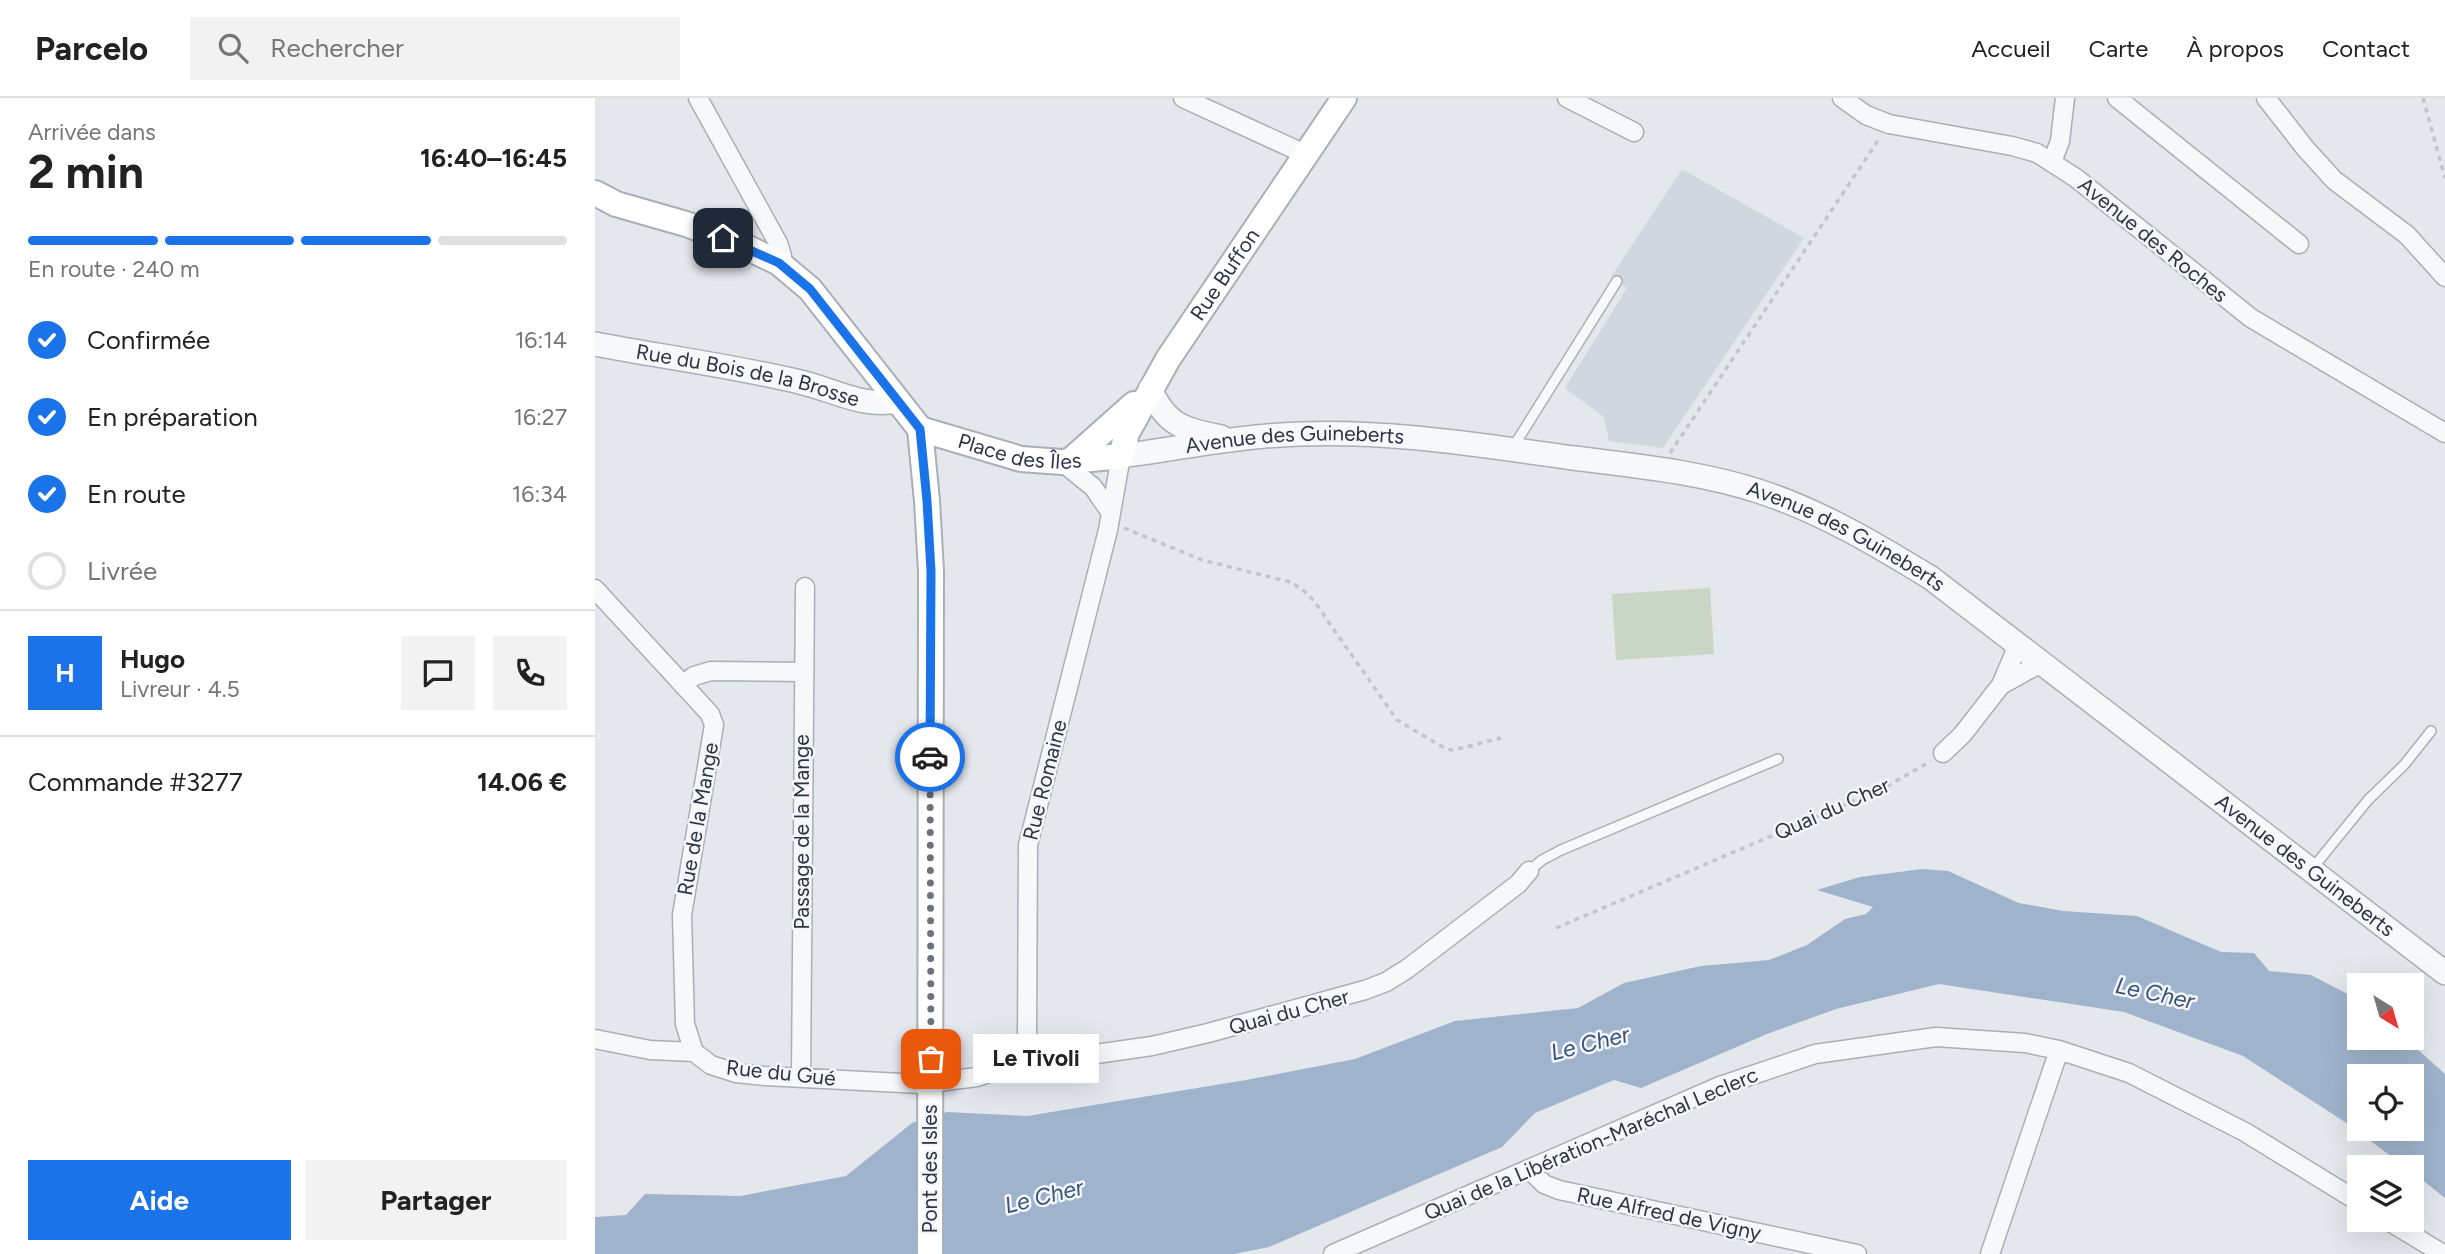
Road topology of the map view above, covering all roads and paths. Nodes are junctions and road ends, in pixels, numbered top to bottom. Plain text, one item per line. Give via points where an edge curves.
1 (698, 98) edge
2 (1183, 98) edge
3 (1344, 98) edge
4 (1567, 98) edge
5 (1842, 98) edge
6 (2065, 98) edge
7 (2117, 98) edge
8 (2266, 98) edge
9 (2423, 98) edge
10 (1889, 124) junction
11 (1634, 132) dead end
12 (1305, 155) junction
13 (2052, 162) junction
14 (2445, 178) edge
15 (595, 193) edge
16 (2299, 244) dead end
17 (779, 263) junction
18 (2445, 277) edge
19 (1617, 281) dead end
20 (595, 344) edge
21 (1150, 389) junction
22 (898, 401) junction
23 (920, 429) junction
24 (2445, 433) edge
25 (1234, 440) junction
26 (1511, 450) junction
27 (1671, 453) dead end
28 (1121, 456) junction
29 (1066, 462) junction
30 (1110, 517) junction
31 (805, 587) dead end
32 (595, 589) edge
33 (2018, 645) junction
34 (2041, 663) junction
35 (804, 672) junction
36 (683, 685) junction
37 (2001, 685) junction
38 (2431, 731) dead end
39 (1501, 738) dead end
40 (1943, 753) joint
41 (1778, 759) dead end
42 (2311, 870) junction
43 (1529, 871) joint
44 (1556, 928) dead end
45 (2445, 973) edge
46 (595, 1038) edge
47 (2059, 1050) junction
48 (694, 1052) junction
49 (1011, 1063) junction
50 (801, 1077) junction
51 (930, 1095) junction
52 (1529, 1169) junction
53 (2347, 1195) edge
54 (2407, 1232) edge
55 (930, 1254) edge
56 (1333, 1254) edge
57 (1857, 1254) edge
58 (1990, 1254) edge
59 (2443, 1254) edge

1 - 17 street via 778,243
2 - 12 street
3 - 12 main road, Rue Buffon
4 - 11 street
5 - 10 street, Avenue des Roches
6 - 13 street via 2060,141
7 - 16 street
8 - 18 street via 2335,180 2407,235
9 - 14 path
10 - 13 street, Avenue des Roches via 2012,146
10 - 27 path
12 - 21 main road, Rue Buffon
13 - 24 street, Avenue des Roches via 2251,318
15 - 17 main road via 616,204 742,244
17 - 22 main road via 810,289
19 - 26 lane
20 - 22 street, Rue du Bois de la Brosse via 801,382 863,402
21 - 25 street via 1159,409 1175,422 1192,431
21 - 28 main road, Rue Buffon via 1127,433
21 - 29 main road
22 - 23 main road
23 - 29 main road, Place des Îles via 1021,459
23 - 51 main road, Pont des Isles via 931,571
25 - 26 street, Avenue des Guineberts via 1299,433 1361,434
25 - 28 street, Avenue des Guineberts
26 - 33 street, Avenue des Guineberts via 1661,468 1773,496 1811,511 1931,578
28 - 29 main road, Place des Îles
28 - 30 street, Rue Romaine
29 - 30 street via 1093,487
30 - 39 path via 1202,560 1302,589 1397,720 1441,746 1451,750
30 - 49 street, Rue Romaine via 1028,845 1027,1036
31 - 35 street, Passage de la Mange
32 - 36 street, Rue de la Mange
33 - 34 street, Avenue des Guineberts
33 - 37 street
34 - 37 street
34 - 42 street, Avenue des Guineberts
35 - 36 street via 711,671
35 - 50 street, Passage de la Mange
36 - 48 street, Rue de la Mange via 710,714 714,725 682,915 685,1024
37 - 40 street
38 - 42 lane
40 - 44 path, Quai du Cher via 1884,788
41 - 43 lane via 1562,850
42 - 45 street, Avenue des Guineberts
43 - 49 street, Quai du Cher via 1407,969 1365,990 1152,1046
46 - 48 street, Rue du Gué via 650,1050
47 - 52 street, Quai de la Libération-Maréchal Leclerc via 1935,1037 1815,1054 1720,1086
47 - 53 street, Quai de la Libération-Maréchal Leclerc via 2129,1073 2245,1132
47 - 58 street
48 - 50 street, Rue du Gué via 711,1065 736,1073
49 - 51 street
50 - 51 street, Rue du Gué
51 - 55 main road, Pont des Isles
52 - 56 street, Quai de la Libération-Maréchal Leclerc
52 - 57 street, Rue Alfred de Vigny via 1544,1184 1559,1190
54 - 59 street

